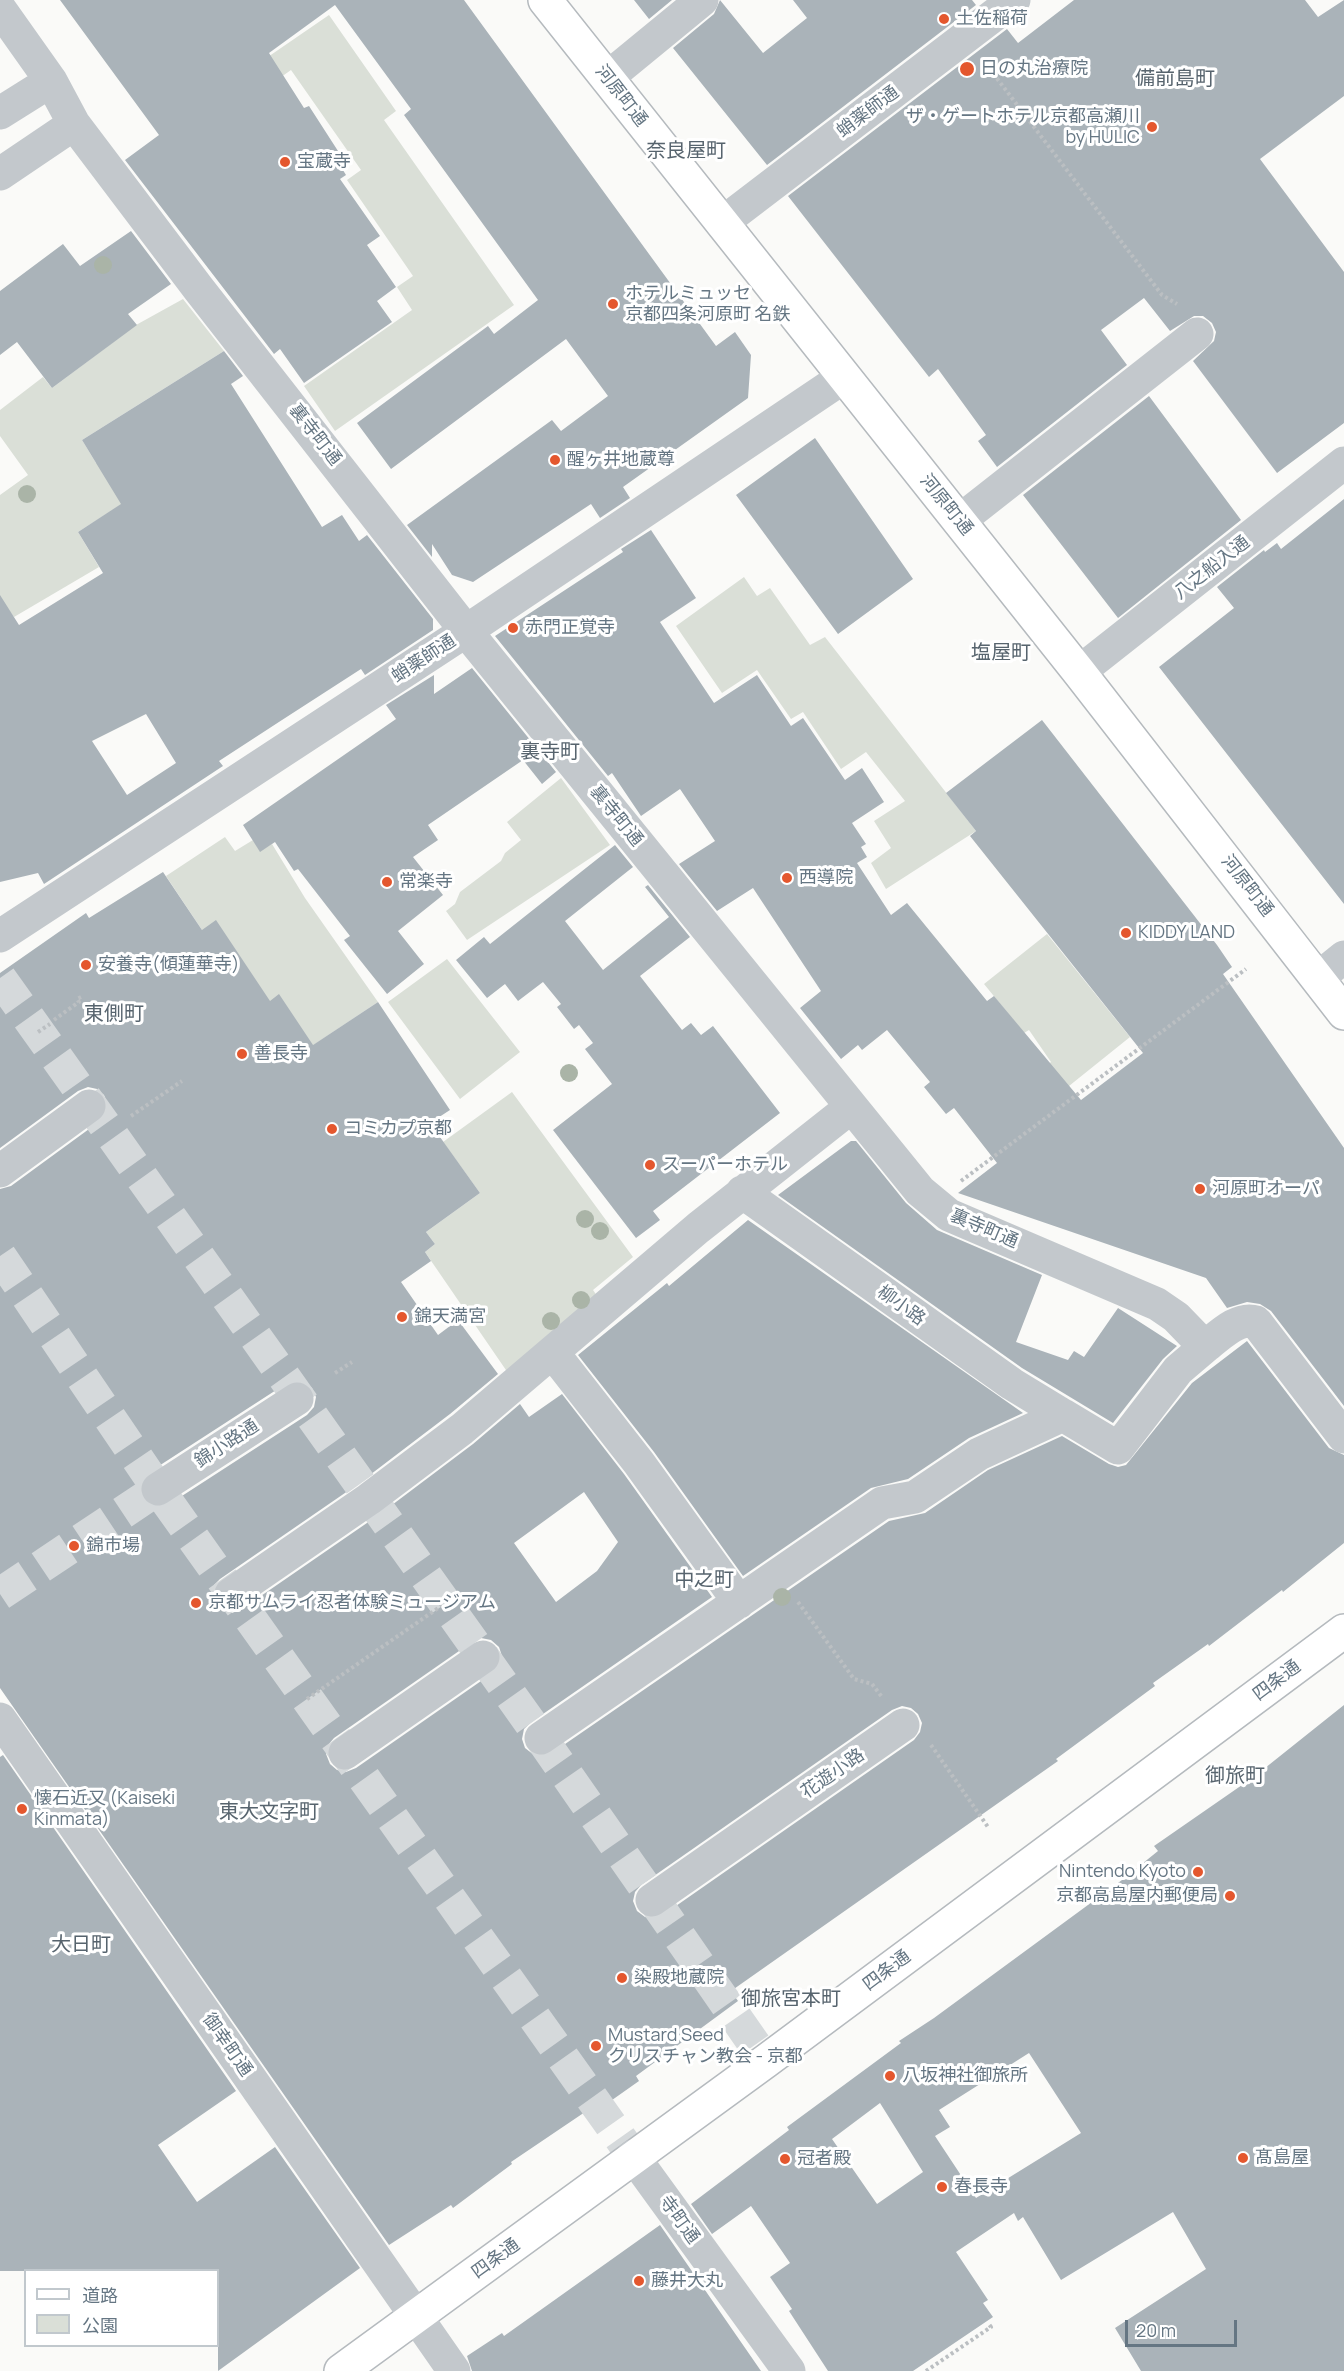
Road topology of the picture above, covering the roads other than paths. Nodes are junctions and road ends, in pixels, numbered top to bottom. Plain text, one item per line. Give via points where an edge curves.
1 (545, 0) edge
2 (702, 0) edge
3 (1014, 0) edge
4 (0, 9) edge
5 (607, 78) junction
6 (51, 81) junction
7 (0, 113) edge
8 (74, 124) junction
9 (0, 174) edge
10 (722, 223) junction
11 (1197, 334) road end
12 (844, 376) junction
13 (1344, 463) edge
14 (959, 521) junction
15 (466, 631) junction
16 (1079, 672) junction
17 (0, 936) edge
18 (1344, 957) edge
19 (1318, 978) junction
20 (1344, 1013) edge
21 (89, 1106) dead end
22 (850, 1108) junction
23 (0, 1171) edge
24 (742, 1192) junction
25 (1205, 1347) junction
26 (554, 1353) junction
27 (297, 1399) dead end
28 (1063, 1414) junction
29 (1344, 1437) edge
30 (158, 1489) tunnel mouth
31 (231, 1593) dead end
32 (739, 1602) junction
33 (1344, 1631) edge
34 (483, 1657) dead end
35 (0, 1719) edge
36 (903, 1725) road end
37 (541, 1738) dead end
38 (345, 1753) dead end
39 (652, 1900) dead end
40 (633, 2156) junction
41 (418, 2316) junction
42 (341, 2371) edge
43 (454, 2371) edge
44 (789, 2371) edge

1 - 5 main road, 河原町通
2 - 5 street
3 - 10 street, 蛸薬師通
4 - 6 street, 裏寺町通
5 - 10 main road, 河原町通
6 - 7 street
6 - 8 street, 裏寺町通
8 - 9 street
8 - 15 street, 裏寺町通
10 - 12 main road, 河原町通
11 - 14 street
12 - 14 main road, 河原町通
12 - 15 street, 蛸薬師通
13 - 16 street, 八之船入通
14 - 16 main road, 河原町通
15 - 17 street, 蛸薬師通
15 - 22 street, 裏寺町通
16 - 19 main road, 河原町通
18 - 19 street
19 - 20 main road, 河原町通
21 - 23 street
22 - 24 street
22 - 25 street, 裏寺町通 via 932,1203 949,1215 1157,1304
24 - 26 street
24 - 28 street, 柳小路 via 1012,1384
25 - 28 street, 柳小路 via 1178,1370 1118,1448
25 - 29 street via 1238,1323 1256,1322
26 - 31 street via 416,1465
26 - 32 street
27 - 30 street, 錦小路通
28 - 32 street via 979,1454 915,1497 882,1503
32 - 37 street
33 - 40 main road, 四条通
34 - 38 street
35 - 41 street, 御幸町通
36 - 39 street, 花遊小路
40 - 41 main road, 四条通
40 - 44 street, 寺町通
41 - 42 main road, 四条通
41 - 43 street, 御幸町通

